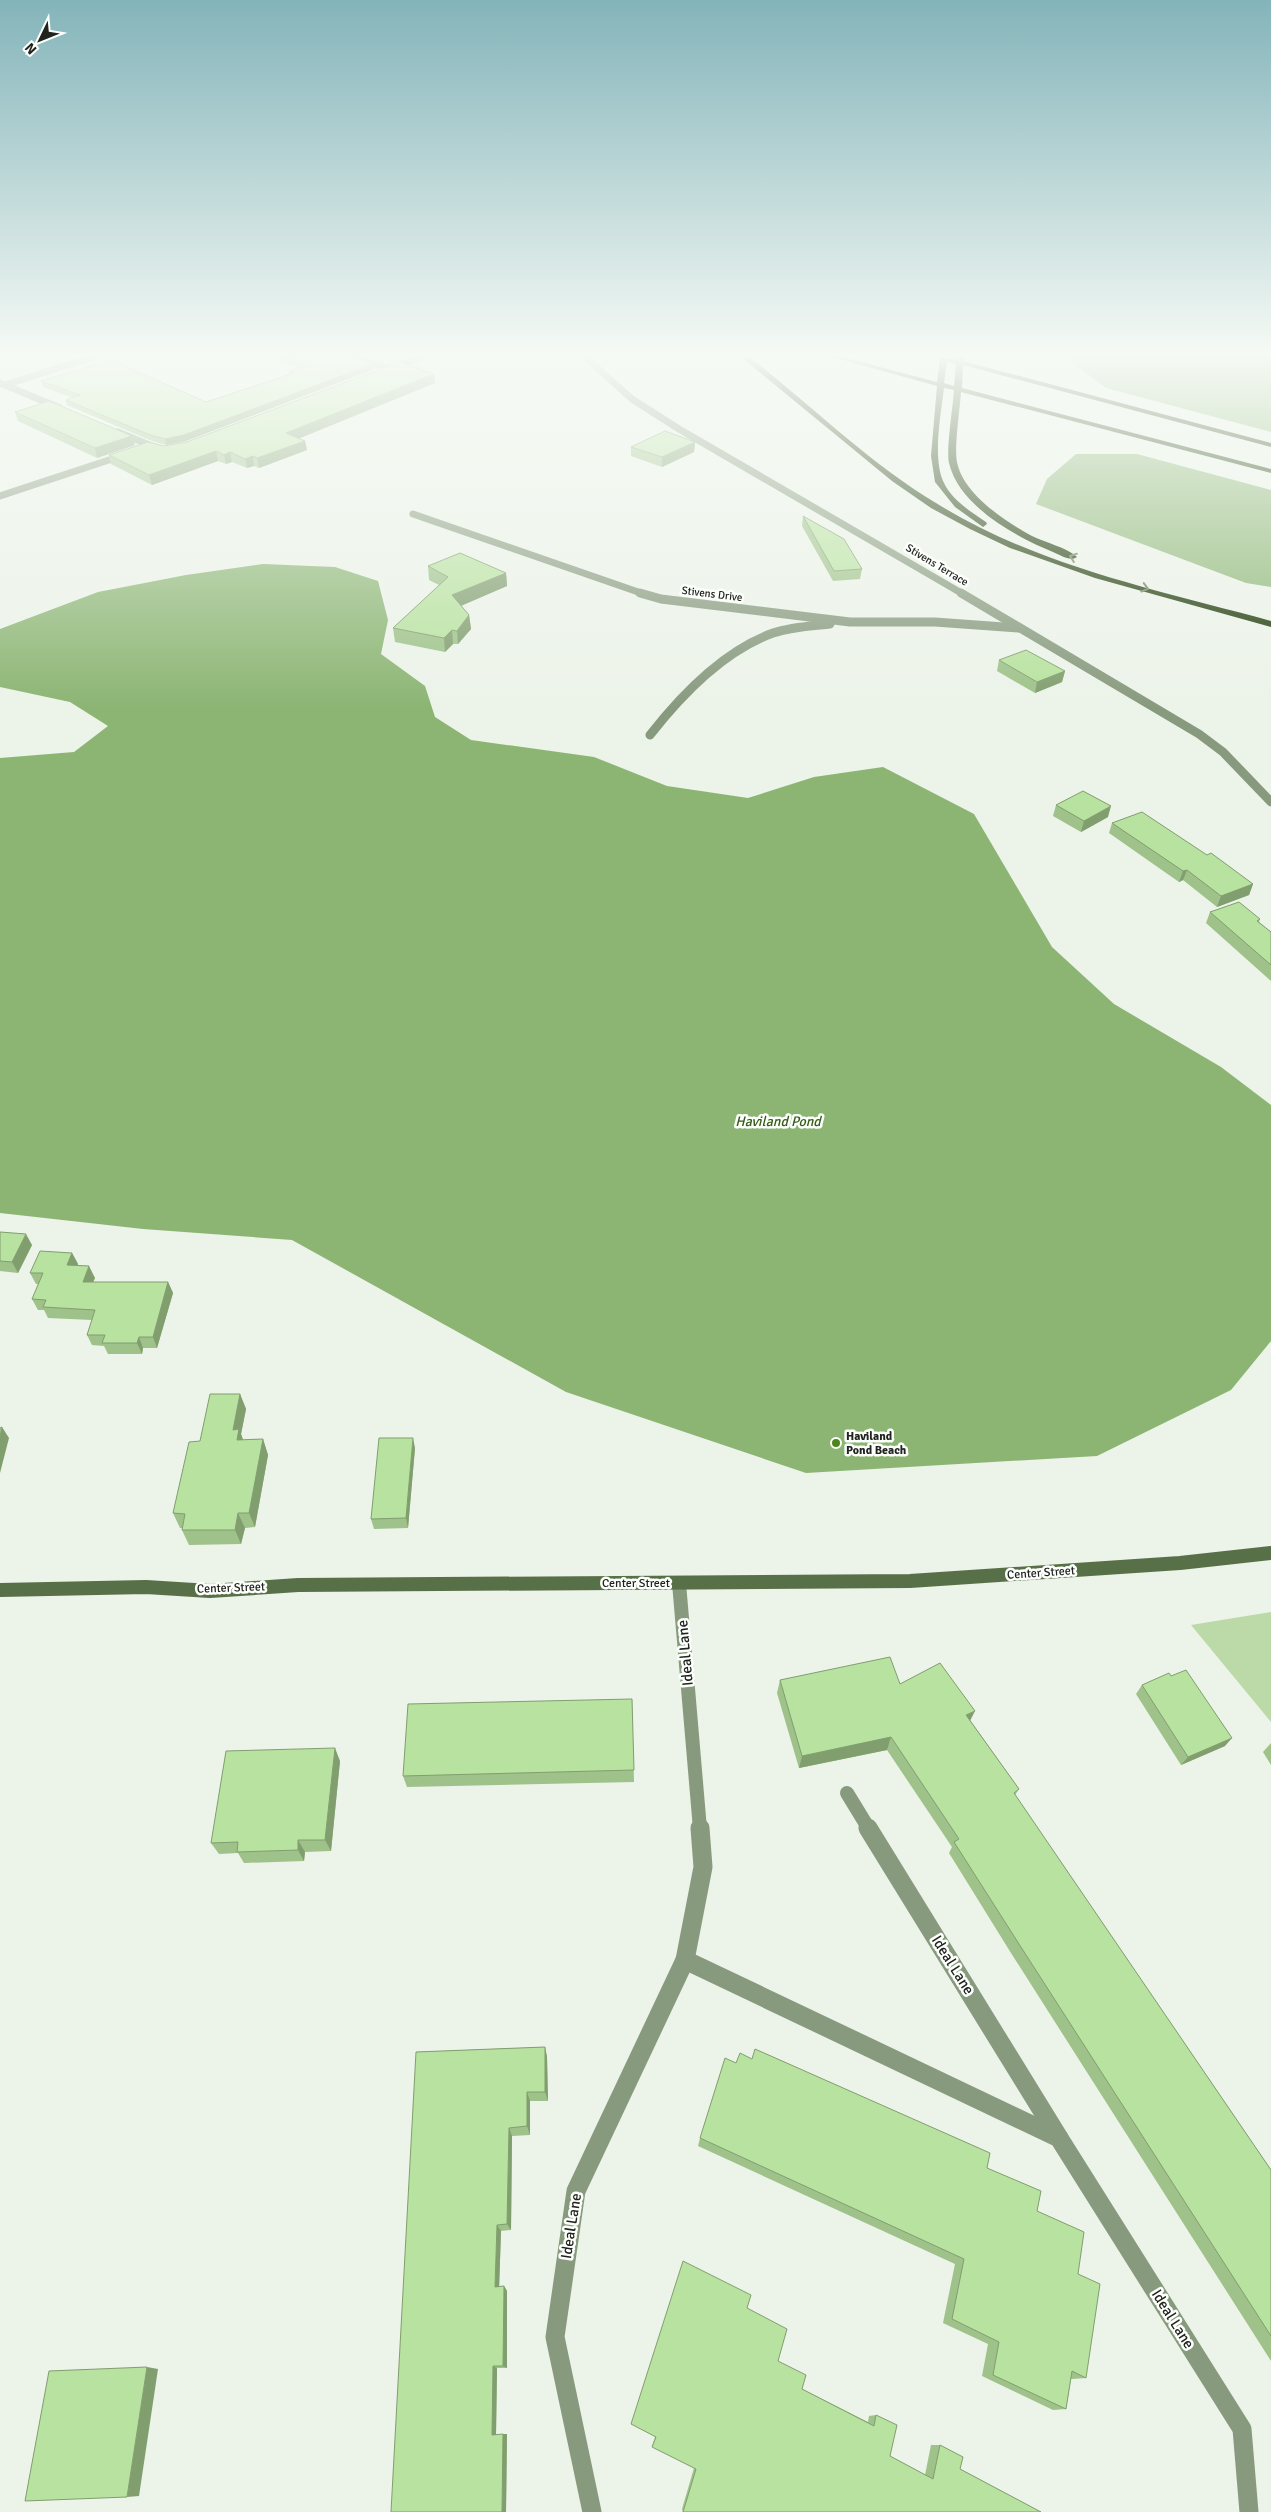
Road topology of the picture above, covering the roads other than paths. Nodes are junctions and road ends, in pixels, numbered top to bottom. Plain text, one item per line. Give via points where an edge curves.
1 (66, 474) edge
2 (757, 474) edge
3 (888, 474) edge
4 (937, 474) edge
5 (958, 474) edge
6 (0, 496) edge
7 (413, 514) dead end
8 (1085, 561) dead end
9 (1098, 575) junction
10 (1169, 586) dead end
11 (1271, 615) edge
12 (850, 622) junction
13 (1271, 624) edge
14 (1021, 628) junction
15 (650, 735) dead end
16 (1271, 802) edge
17 (1271, 1553) edge
18 (679, 1582) junction
19 (0, 1590) edge
20 (847, 1793) dead end
21 (685, 1960) junction
22 (1059, 2138) junction
23 (592, 2512) edge
24 (1249, 2512) edge

1 - 6 street
2 - 14 street, Stivens Terrace
3 - 9 highway via 933,506 1006,542
4 - 9 highway via 952,499 971,516 1004,537
8 -> 5 highway via 1055,550 997,520 976,502
7 - 12 street, Stivens Drive via 661,599
9 -> 13 highway
10 - 11 highway
12 - 14 street, Stivens Drive via 935,622
12 - 15 street via 773,633 748,645 675,703
14 - 16 street, Stivens Terrace via 1199,734 1223,752
17 - 18 main road, Center Street via 1162,1564 910,1581
18 - 19 main road, Center Street via 298,1585 210,1591 146,1587
18 - 21 street, Ideal Lane via 703,1867
20 - 22 street, Ideal Lane
21 - 22 street
21 - 23 street, Ideal Lane via 576,2191 555,2337
22 - 24 street, Ideal Lane via 1242,2429

